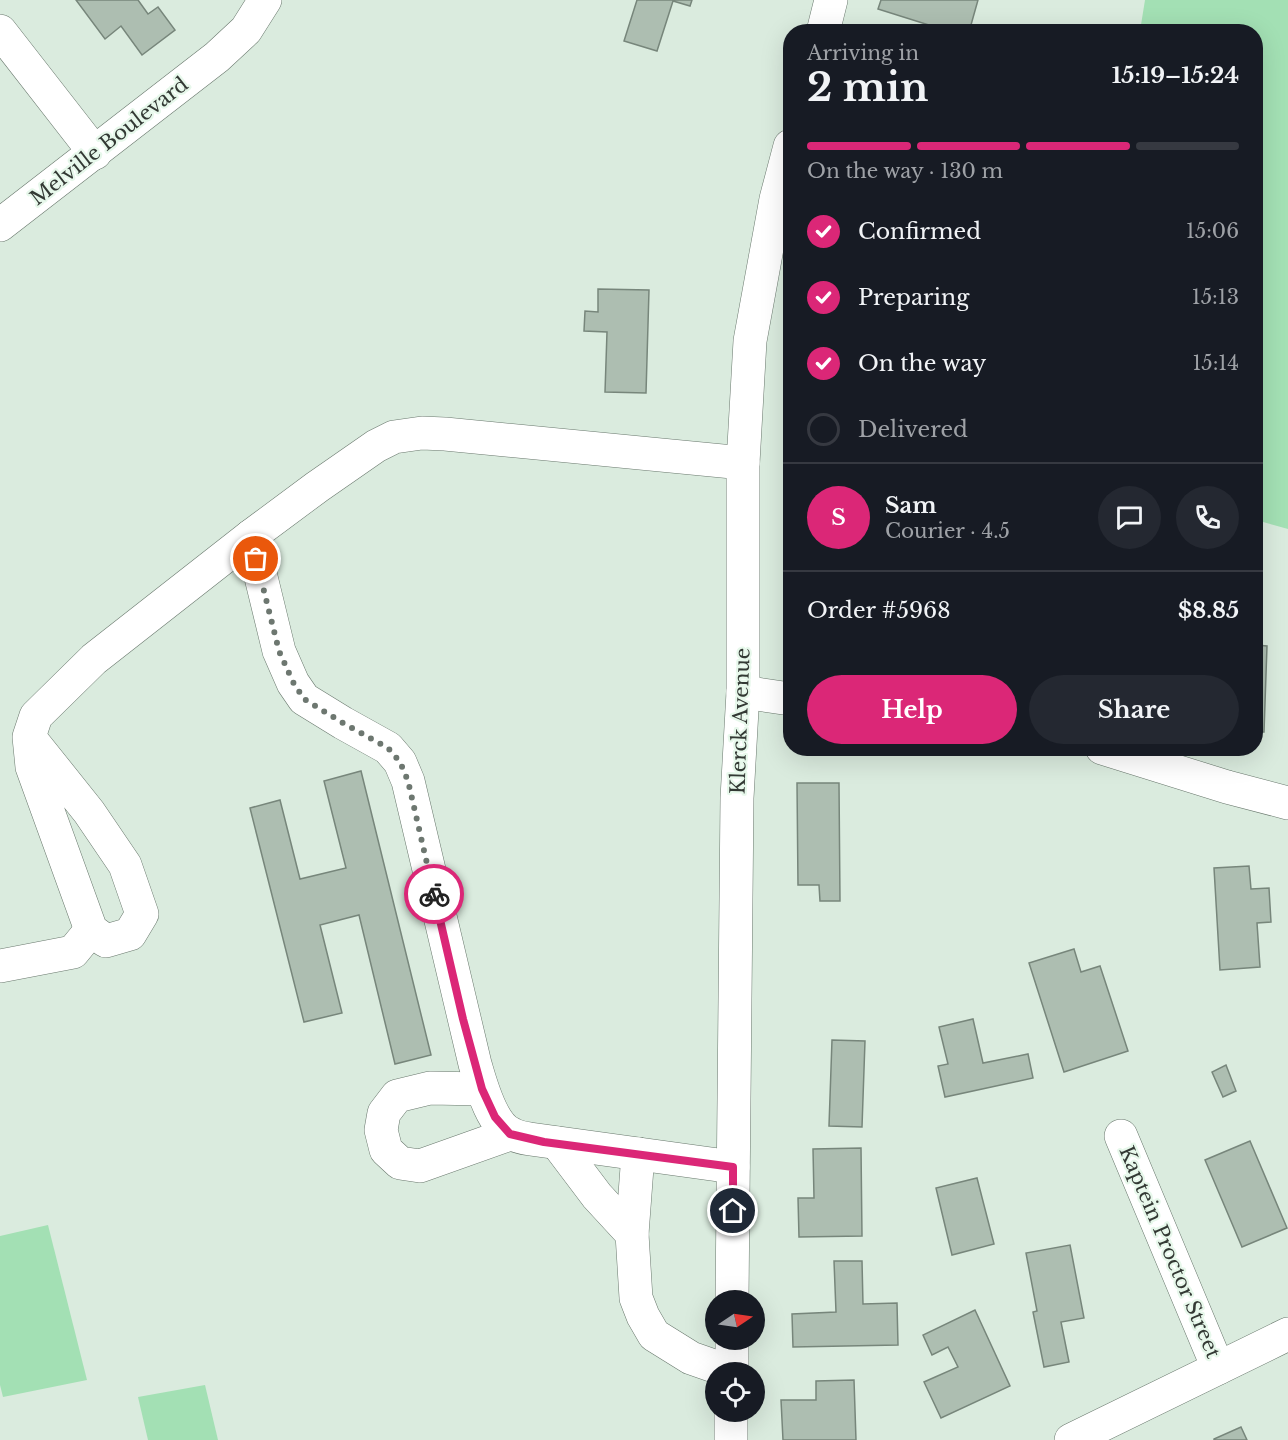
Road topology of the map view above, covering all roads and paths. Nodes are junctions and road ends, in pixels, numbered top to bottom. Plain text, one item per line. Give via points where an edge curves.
1 (265, 0) edge
2 (831, 0) edge
3 (825, 24) edge
4 (0, 31) edge
5 (95, 153) junction
6 (783, 172) edge
7 (0, 225) edge
8 (742, 462) junction
9 (251, 536) junction
10 (743, 692) junction
11 (783, 698) edge
12 (29, 737) junction
13 (1128, 756) edge
14 (1288, 802) edge
15 (91, 930) junction
16 (0, 966) edge
17 (482, 1089) junction
18 (510, 1134) junction
19 (1121, 1136) dead end
20 (557, 1143) junction
21 (638, 1154) junction
22 (733, 1167) junction
23 (632, 1234) junction
24 (732, 1290) edge
25 (1288, 1334) edge
26 (705, 1363) edge
27 (1218, 1368) junction
28 (731, 1422) edge
29 (731, 1440) edge
30 (1071, 1440) edge

1 - 5 street, Melville Boulevard via 246,30 217,57
2 - 3 street
4 - 5 street
5 - 7 street, Melville Boulevard
6 - 8 street, Klerck Avenue via 750,341
8 - 9 street via 445,434 406,434 376,446
8 - 10 street, Klerck Avenue
9 - 12 street via 94,659 36,716
9 - 17 street via 279,651 293,682 304,699 388,748 400,762 408,781
10 - 11 street
10 - 22 street, Klerck Avenue via 736,798
12 - 15 street via 32,767
12 - 15 street via 125,865 142,914 130,934 106,941
13 - 14 street
15 - 16 street via 73,952
17 - 18 street via 495,1117
17 - 18 street via 430,1089 397,1096 384,1113 381,1130 386,1150 400,1163 420,1166
18 - 20 street
19 - 27 street, Kaptein Proctor Street
20 - 21 street
20 - 23 street
21 - 22 street
21 - 23 street
22 - 24 street, Klerck Avenue
23 - 26 street via 636,1298 643,1316 654,1335
25 - 27 street, Kaptein Proctor Street
27 - 30 street, Kaptein Proctor Street
28 - 29 street

